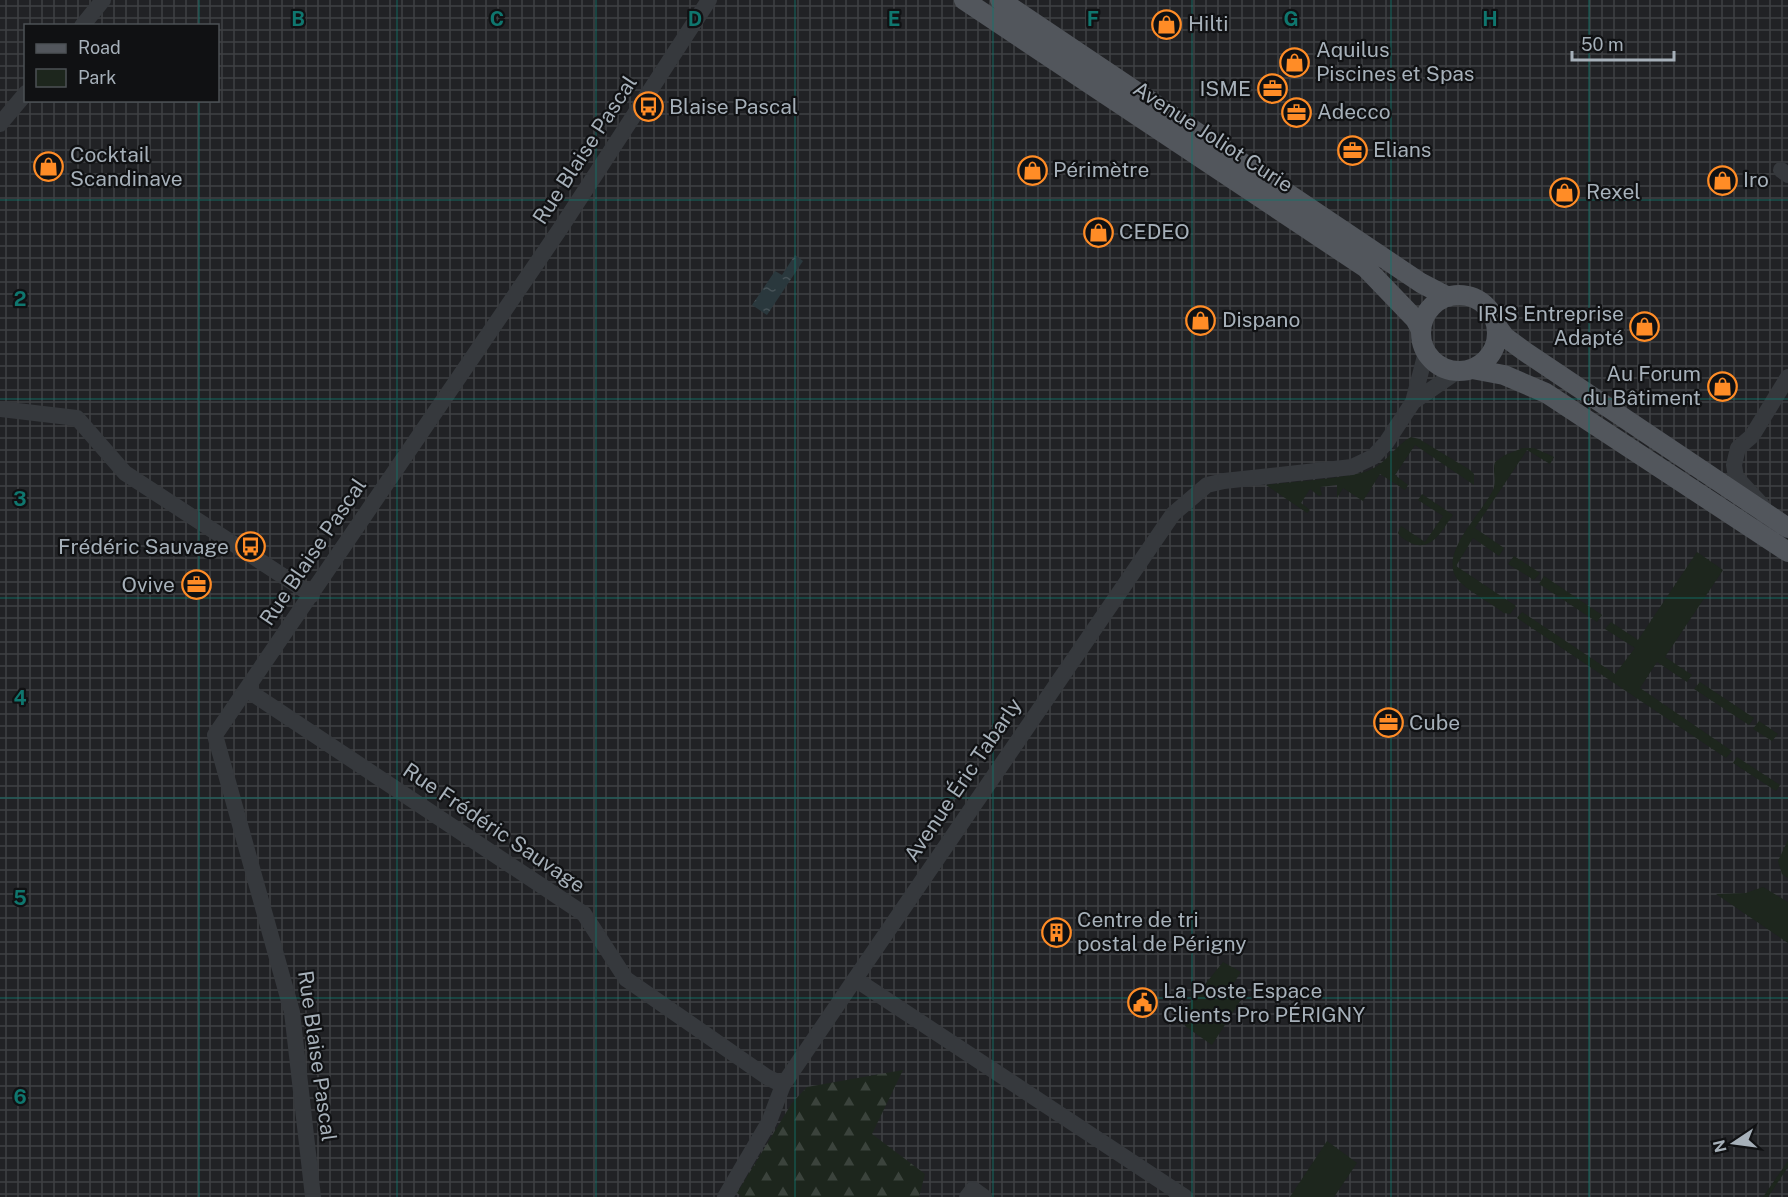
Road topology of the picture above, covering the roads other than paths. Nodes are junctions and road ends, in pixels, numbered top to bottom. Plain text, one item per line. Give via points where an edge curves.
1 (103, 0) edge
2 (709, 0) edge
3 (964, 0) edge
4 (1000, 0) edge
5 (84, 24) edge
6 (24, 95) edge
7 (0, 124) edge
8 (1448, 297) junction
9 (1496, 325) junction
10 (1421, 330) junction
11 (1426, 352) junction
12 (1465, 370) junction
13 (1788, 377) edge
14 (1413, 402) junction
15 (0, 409) edge
16 (1781, 524) edge
17 (1788, 552) edge
18 (312, 595) junction
19 (247, 690) junction
20 (855, 979) junction
21 (783, 1085) junction
22 (1167, 1192) edge
23 (313, 1197) edge
24 (725, 1197) edge
25 (967, 1197) edge
26 (984, 1197) edge
27 (1185, 1197) edge

1 - 5 street
2 - 18 street, Rue Blaise Pascal via 560,229
3 - 10 main road, Avenue Joliot Curie via 1366,268
4 - 8 main road, Avenue Joliot Curie via 1421,283
6 - 7 street
8 - 9 main road via 1462,295 1475,299 1486,306
8 - 10 main road via 1430,309
9 - 12 main road via 1492,351 1480,364
9 - 16 main road via 1524,351
10 - 11 main road
11 - 12 main road via 1440,366
11 - 14 street, Avenue Éric Tabarly
12 - 14 street, Avenue Éric Tabarly
12 - 17 main road via 1504,375 1546,393
13 - 16 street via 1752,436 1738,448 1734,465 1736,477
14 - 20 street, Avenue Éric Tabarly via 1373,457 1352,467 1207,485 1173,514
15 - 18 street via 77,418 125,473
18 - 19 street, Rue Blaise Pascal
19 - 21 street, Rue Frédéric Sauvage via 584,914 626,979
19 - 23 street, Rue Blaise Pascal via 215,735 292,1012
20 - 21 street, Avenue Éric Tabarly
20 - 22 street
21 - 24 street, Avenue Éric Tabarly via 769,1122
22 - 27 street
25 - 26 street via 973,1189

